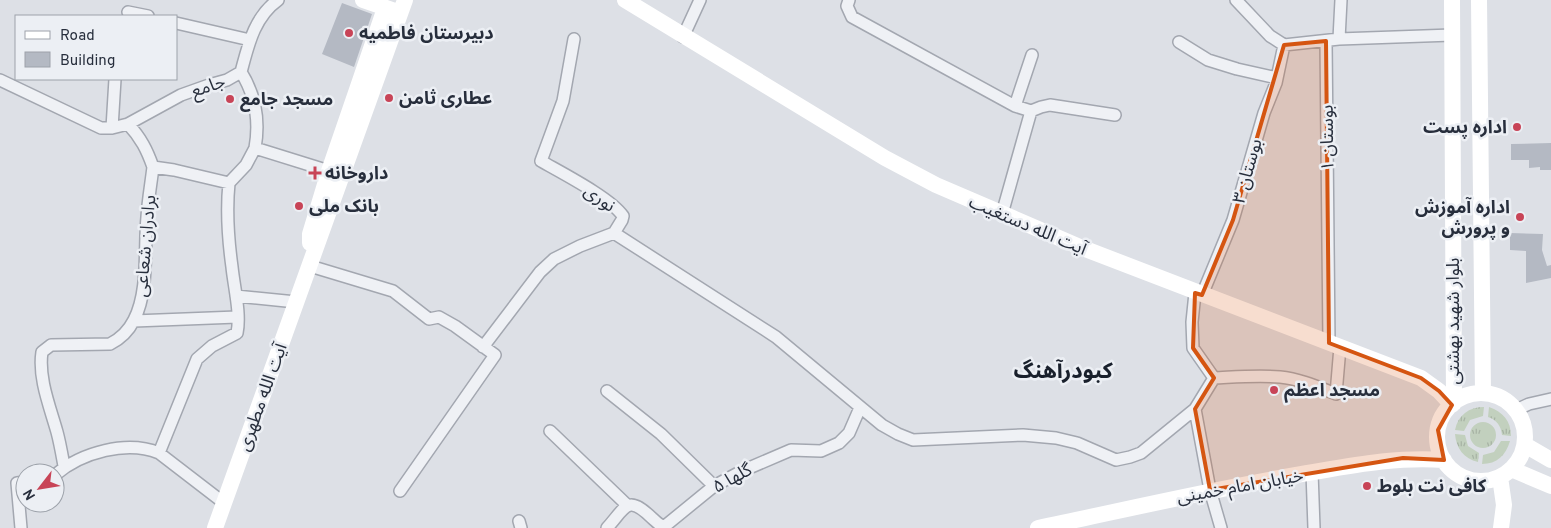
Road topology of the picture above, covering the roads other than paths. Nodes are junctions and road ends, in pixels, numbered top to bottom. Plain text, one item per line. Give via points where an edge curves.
1 (278, 0) edge
2 (363, 0) edge
3 (625, 0) edge
4 (700, 0) edge
5 (849, 0) edge
6 (1236, 0) edge
7 (1341, 0) edge
8 (1452, 0) edge
9 (1479, 0) edge
10 (396, 7) edge
11 (129, 9) edge
12 (145, 15) edge
13 (178, 23) edge
14 (1452, 35) junction
15 (683, 37) junction
16 (574, 39) dead end
17 (250, 40) junction
18 (1339, 40) junction
19 (1179, 42) dead end
20 (1326, 42) junction
21 (1284, 45) junction
22 (1032, 55) dead end
23 (241, 72) junction
24 (1277, 78) junction
25 (0, 80) edge
26 (115, 80) edge
27 (1015, 106) junction
28 (1031, 111) junction
29 (1115, 115) dead end
30 (128, 124) junction
31 (112, 128) junction
32 (255, 148) junction
33 (1453, 150) junction
34 (1481, 150) junction
35 (153, 167) junction
36 (329, 171) junction
37 (229, 183) junction
38 (1002, 214) junction
39 (614, 234) junction
40 (310, 266) junction
41 (1199, 294) junction
42 (236, 296) junction
43 (296, 302) junction
44 (237, 317) junction
45 (134, 321) junction
46 (1335, 345) junction
47 (483, 347) junction
48 (1214, 378) junction
49 (608, 391) dead end
50 (1483, 393) junction
51 (1551, 400) edge
52 (1453, 404) junction
53 (1195, 409) junction
54 (864, 410) junction
55 (1516, 410) junction
56 (550, 431) dead end
57 (1525, 444) junction
58 (159, 454) junction
59 (1444, 460) junction
60 (1551, 460) edge
61 (63, 463) edge
62 (65, 466) edge
63 (1312, 472) junction
64 (1506, 473) junction
65 (714, 486) junction
66 (1551, 486) edge
67 (1210, 490) junction
68 (400, 491) dead end
69 (224, 503) junction
70 (628, 506) junction
71 (21, 513) edge
72 (21, 528) edge
73 (215, 528) edge
74 (607, 528) edge
75 (1038, 528) edge
76 (1221, 528) edge
77 (1314, 528) edge
78 (1501, 528) edge

1 - 17 street, جامع via 262,16
2 - 10 main road
3 - 15 main road, آیت الله دستغیب
4 - 15 street
5 - 27 street via 847,6 852,17
6 - 21 street via 1270,36
7 - 18 street
8 - 14 main road, بلوار شهید بهشتی
9 - 34 main road, بلوار شهید بهشتی
10 - 36 main road, آیت الله مطهری
10 - 40 main road, آیت الله مطهری
11 - 12 street
13 - 17 street
14 - 18 street
14 - 33 main road, بلوار شهید بهشتی
15 - 38 main road, آیت الله دستغیب via 908,172
16 - 39 street, نوری via 563,101 541,161 569,176 620,212 622,220
17 - 23 street, جامع
18 - 20 street
19 - 24 street via 1208,60
20 - 21 street
20 - 46 street, بوستان ۱
21 - 24 street, بوستان ۳
22 - 27 street
23 - 30 street, جامع via 181,95
23 - 32 street via 256,107
24 - 41 street, بوستان ۳ via 1233,220
25 - 31 street via 86,122
26 - 31 street
27 - 28 street
28 - 29 street via 1050,106
28 - 38 street
30 - 31 street, جامع
30 - 35 street via 147,150
32 - 36 street
32 - 37 street via 246,165
33 - 34 main road
33 - 52 main road, بلوار شهید بهشتی
34 - 50 main road, بلوار شهید بهشتی
35 - 37 street
35 - 45 street, برادران شعاعی via 143,289
36 - 40 main road, آیت الله مطهری via 310,234
37 - 42 street via 226,224
38 - 41 main road, آیت الله دستغیب
39 - 47 street, نوری via 554,259 540,272
39 - 54 street via 776,337
40 - 43 main road, آیت الله مطهری
40 - 47 street via 393,291 429,319 439,316
41 - 46 main road, آیت الله دستغیب
41 - 48 street, بوستان ۳ via 1192,322 1194,348
42 - 43 street
42 - 44 street
43 - 69 main road, آیت الله مطهری
44 - 45 street
44 - 58 street via 237,333 212,346 198,359
45 - 61 street, برادران شعاعی via 110,344 51,345 42,352 40,361 46,396
46 - 48 street, بوستان ۱ via 1336,394 1280,377
46 - 52 main road, آیت الله دستغیب via 1421,378
47 - 68 street via 495,355
48 - 53 street
49 - 65 street via 661,434
50 - 52 main road via 1467,395
50 - 55 main road via 1497,396
51 - 55 street
52 - 59 main road via 1443,416 1438,430 1439,448
53 - 54 street via 1141,453 1116,460 1077,443 1056,438 1023,435 913,440 890,429
53 - 67 street
54 - 65 street, گلها ۵ via 859,410 849,433 830,448 791,450
55 - 57 main road via 1525,430
56 - 70 street
57 - 60 main road
57 - 64 main road via 1519,460
58 - 62 street via 147,448 120,448
58 - 69 street
59 - 63 main road, خیابان امام خمینی via 1403,458
59 - 64 main road via 1453,470 1470,479 1489,480
63 - 67 main road, خیابان امام خمینی
63 - 77 street
64 - 66 main road
64 - 78 main road
65 - 70 street, گلها ۵ via 665,526 660,526 640,507
67 - 75 main road, خیابان امام خمینی
67 - 76 street
69 - 73 main road, آیت الله مطهری
70 - 74 street
71 - 72 street

